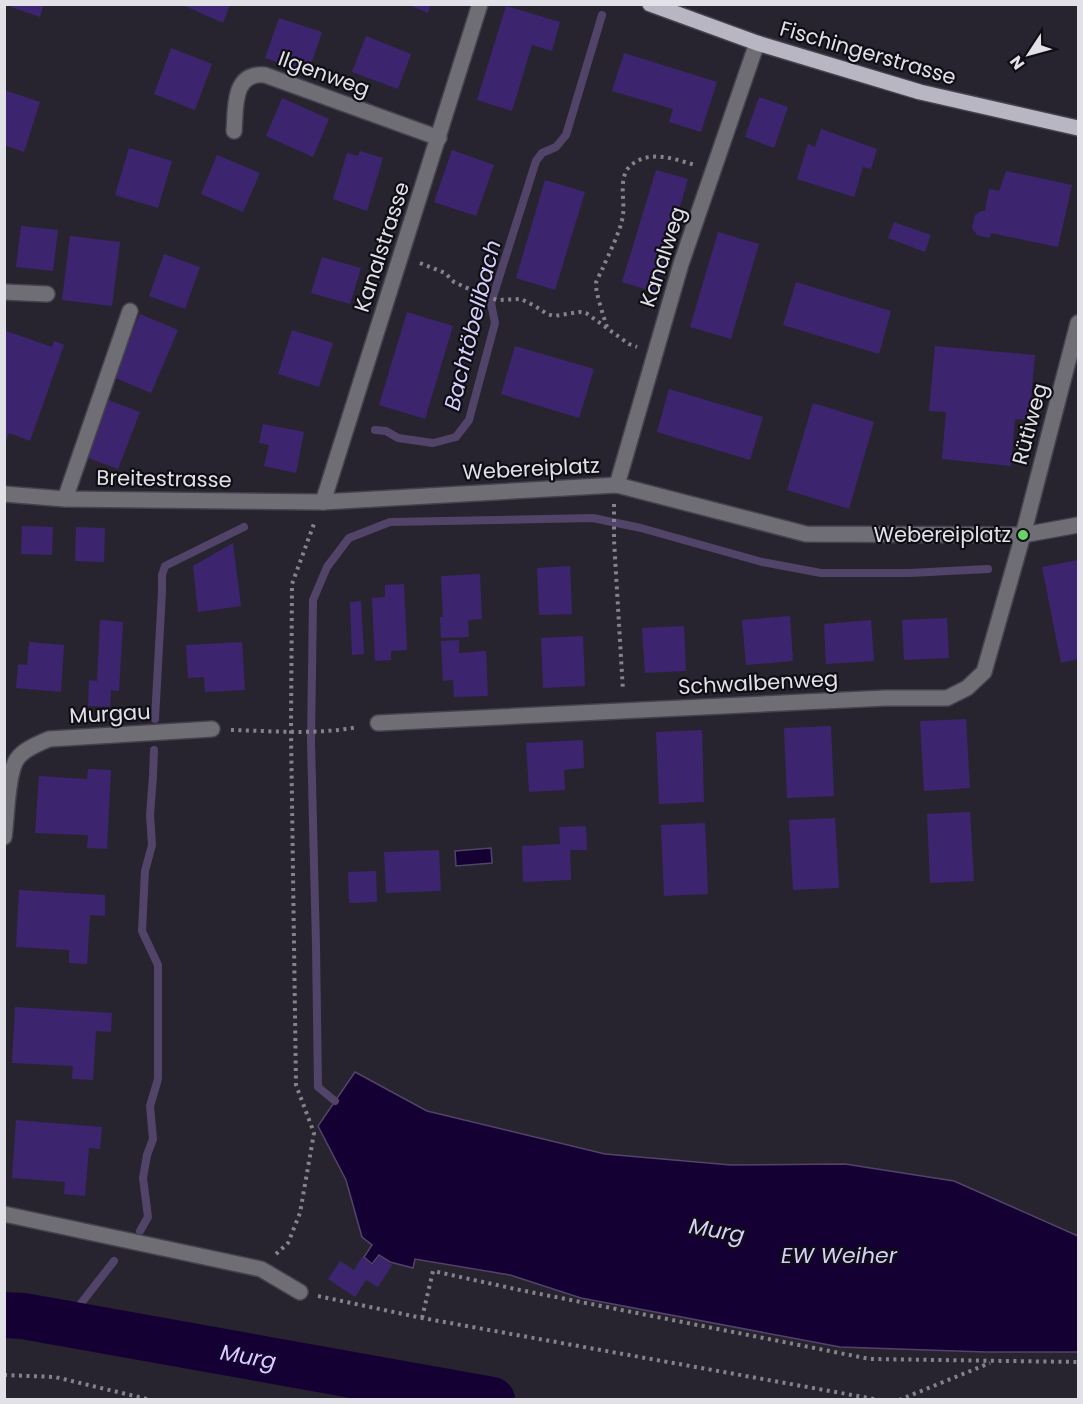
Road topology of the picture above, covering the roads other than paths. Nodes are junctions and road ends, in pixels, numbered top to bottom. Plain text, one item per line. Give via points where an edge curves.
1 (480, 4) edge
2 (650, 4) edge
3 (757, 43) junction
4 (1078, 128) edge
5 (234, 131) dead end
6 (439, 138) junction
7 (4, 292) edge
8 (47, 294) dead end
9 (130, 311) dead end
10 (1078, 323) edge
11 (617, 485) junction
12 (4, 494) edge
13 (64, 499) junction
14 (323, 502) junction
15 (1078, 525) edge
16 (1023, 535) junction
17 (378, 723) road end
18 (212, 729) road end
19 (4, 837) edge
20 (4, 1214) edge
21 (300, 1292) road end

1 - 6 street, Kanalstrasse
2 - 3 main road, Fischingerstrasse
3 - 4 main road, Fischingerstrasse via 920,92
3 - 11 street, Kanalweg via 681,264
5 - 6 street, Ilgenweg via 238,91 242,83 256,74
6 - 14 street, Kanalstrasse
7 - 8 street
9 - 13 street
10 - 16 street, Rütiweg
11 - 14 street, Webereiplatz
11 - 16 street, Webereiplatz via 806,534
12 - 13 street, Breitestrasse
13 - 14 street, Breitestrasse
15 - 16 street
16 - 17 street, Schwalbenweg via 984,672 967,688 947,698
18 - 19 street, Murgau via 49,739 34,745 19,757 12,770
20 - 21 street via 261,1269

